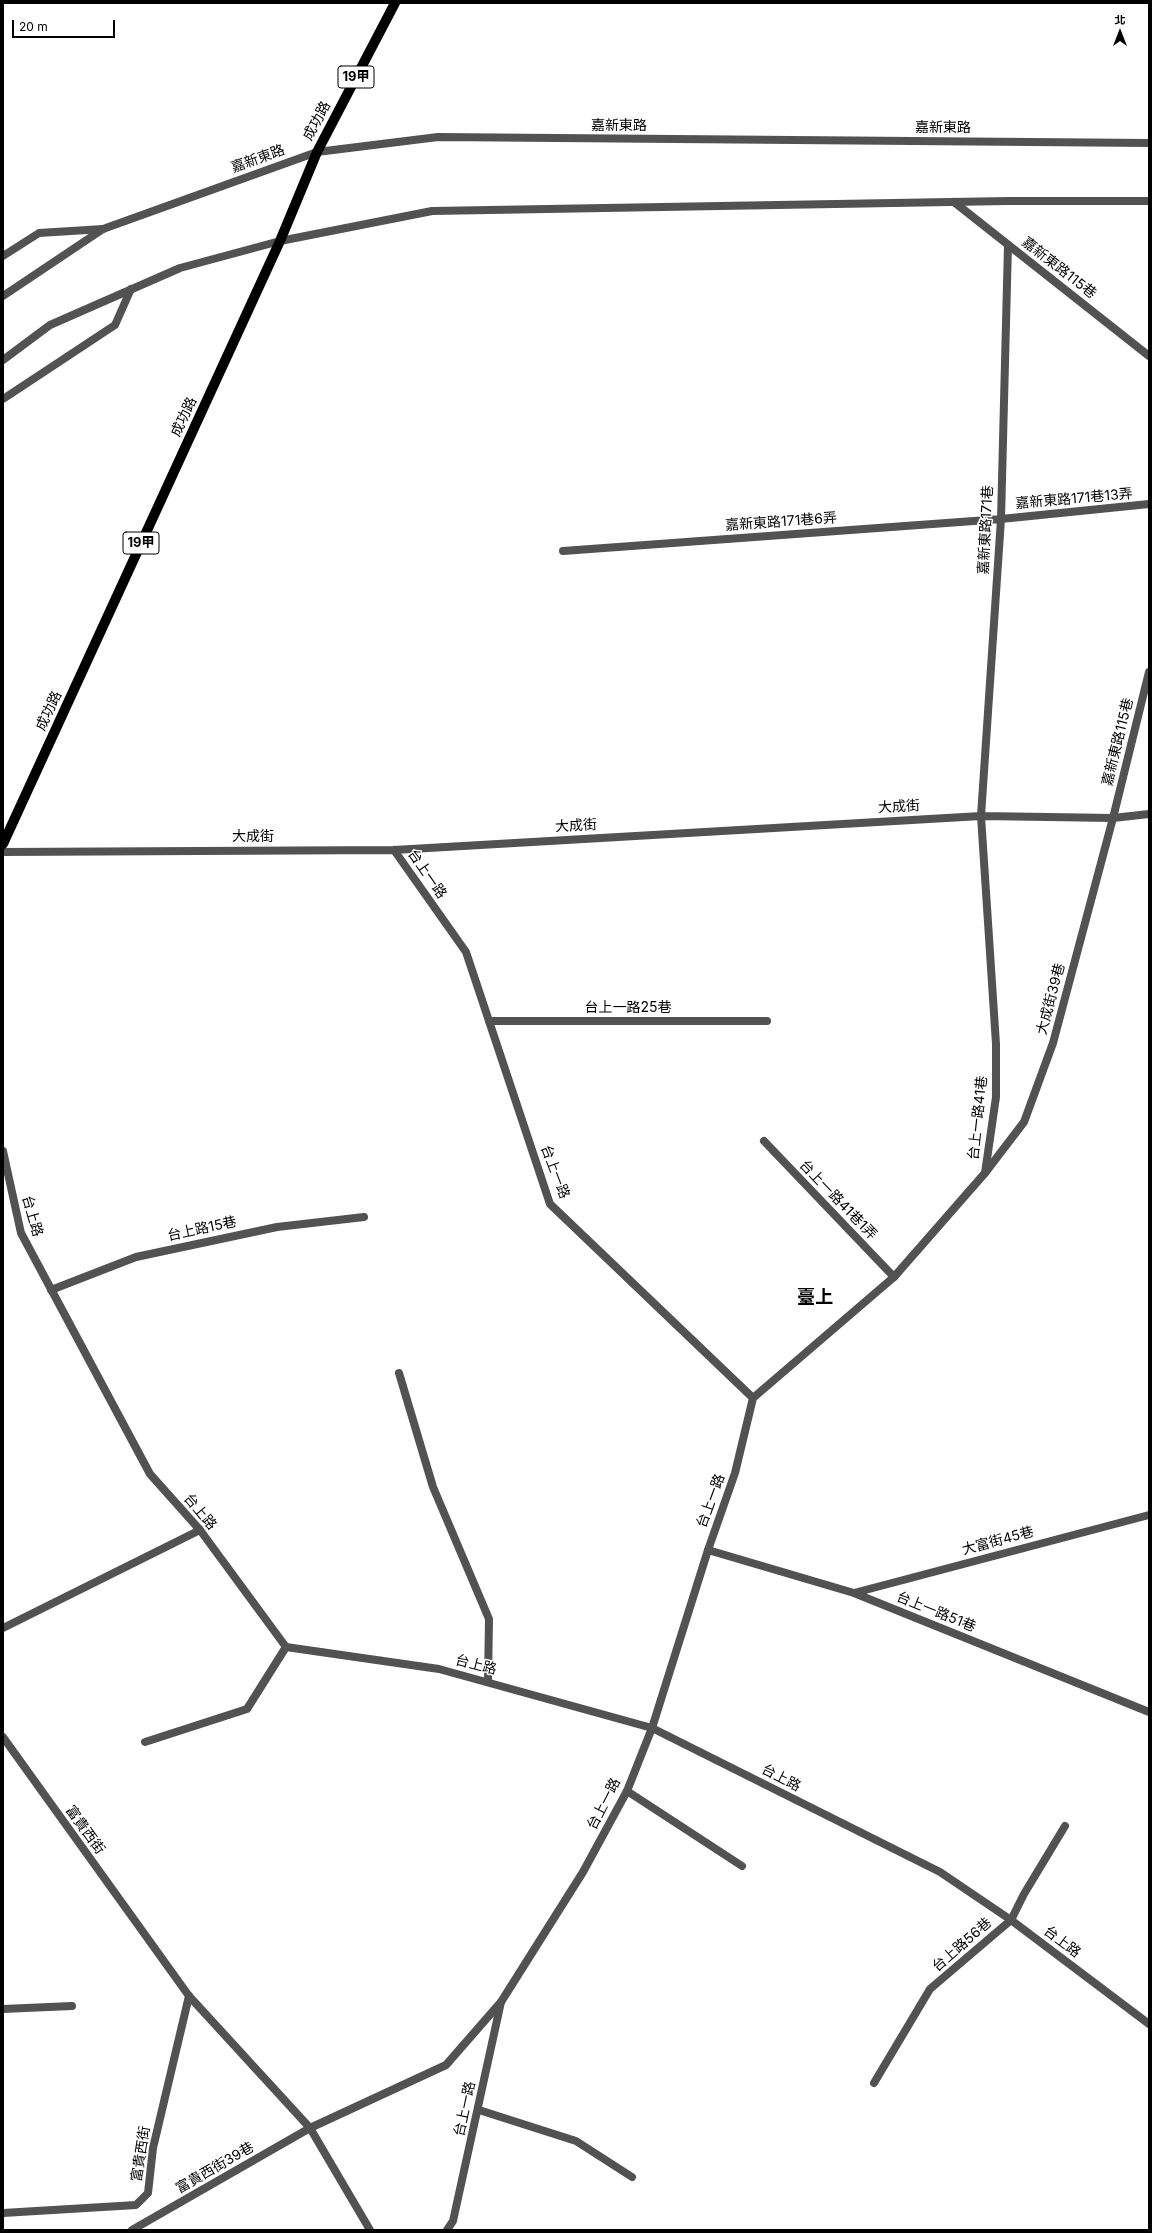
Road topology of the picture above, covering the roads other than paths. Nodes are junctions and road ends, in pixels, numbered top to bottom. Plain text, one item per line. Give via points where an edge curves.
1 (395, 3) edge
2 (1149, 143) edge
3 (317, 152) junction
4 (1149, 201) edge
5 (954, 202) junction
6 (103, 230) junction
7 (280, 241) junction
8 (1008, 245) junction
9 (3, 256) edge
10 (131, 289) junction
11 (3, 296) edge
12 (1149, 356) edge
13 (3, 360) edge
14 (3, 399) edge
15 (1149, 504) edge
16 (1001, 518) junction
17 (563, 551) dead end
18 (1149, 672) edge
19 (1149, 814) edge
20 (981, 816) junction
21 (1113, 818) junction
22 (3, 844) edge
23 (394, 850) junction
24 (3, 852) edge
25 (489, 1021) junction
26 (767, 1021) dead end
27 (764, 1141) dead end
28 (3, 1151) edge
29 (985, 1173) junction
30 (364, 1217) dead end
31 (894, 1277) junction
32 (51, 1290) junction
33 (399, 1373) dead end
34 (753, 1398) junction
35 (1149, 1515) edge
36 (200, 1530) junction
37 (708, 1550) junction
38 (854, 1593) junction
39 (3, 1628) edge
40 (286, 1647) junction
41 (488, 1681) junction
42 (1149, 1712) edge
43 (652, 1728) junction
44 (3, 1737) edge
45 (145, 1742) dead end
46 (627, 1791) junction
47 (1065, 1826) dead end
48 (742, 1866) dead end
49 (1012, 1920) junction
50 (189, 1996) junction
51 (501, 2002) junction
52 (72, 2006) dead end
53 (3, 2009) edge
54 (1149, 2024) edge
55 (874, 2083) dead end
56 (479, 2110) junction
57 (310, 2128) junction
58 (632, 2177) dead end
59 (3, 2213) edge
60 (132, 2230) edge
61 (370, 2230) edge
62 (447, 2230) edge

1 - 3 main road, 成功路 / 19甲
2 - 3 street, 嘉新東路 via 438,138
3 - 6 street, 嘉新東路
3 - 7 main road, 成功路 / 19甲
4 - 5 street
5 - 7 street via 432,211
5 - 8 street, 嘉新東路115巷
6 - 9 street, 嘉新東路 via 38,233
6 - 11 street, 嘉新東路
7 - 10 street via 180,268
7 - 22 main road, 成功路 / 19甲
8 - 12 street, 嘉新東路115巷
8 - 16 street, 嘉新東路171巷
10 - 13 street via 50,325
10 - 14 street via 115,325
15 - 16 street, 嘉新東路171巷13弄
16 - 17 street, 嘉新東路171巷6弄
16 - 20 street, 嘉新東路171巷
18 - 21 street, 嘉新東路115巷
19 - 21 street, 大成街
20 - 21 street, 大成街
20 - 23 street, 大成街
20 - 29 street, 台上一路41巷 via 996,1044 996,1097
21 - 29 street, 大成街39巷 via 1050,1050 1024,1122
23 - 24 street, 大成街
23 - 25 street, 台上一路 via 466,952
25 - 26 street, 台上一路25巷
25 - 34 street, 台上一路 via 550,1204
27 - 31 street, 台上一路41巷1弄
28 - 32 street, 台上路 via 21,1233
29 - 31 street, 台上一路41巷
30 - 32 street, 台上路15巷 via 276,1227 136,1257
31 - 34 street, 台上一路41巷
32 - 36 street, 台上路 via 150,1474
33 - 41 street via 433,1487 489,1619
34 - 37 street, 台上一路 via 735,1473
35 - 38 street, 大富街45巷
36 - 39 street
36 - 40 street, 台上路
37 - 38 street, 台上一路51巷
37 - 43 street, 台上一路
38 - 42 street, 台上一路51巷
40 - 41 street, 台上路 via 439,1669
40 - 45 street via 247,1709
41 - 43 street, 台上路
43 - 46 street, 台上一路
43 - 49 street, 台上路 via 940,1872
44 - 50 street, 富貴西街
46 - 48 street
46 - 51 street, 台上一路 via 583,1872
47 - 49 street, 台上路56巷 via 1024,1894
49 - 54 street, 台上路
49 - 55 street, 台上路56巷 via 930,1989
50 - 57 street, 富貴西街
50 - 59 street, 富貴西街 via 153,2148 148,2193 136,2205
51 - 56 street, 台上一路
51 - 57 street, 富貴西街39巷 via 446,2065
52 - 53 street
56 - 58 street via 576,2141
56 - 62 street, 台上一路 via 453,2221
57 - 60 street, 富貴西街39巷
57 - 61 street, 富貴西街

